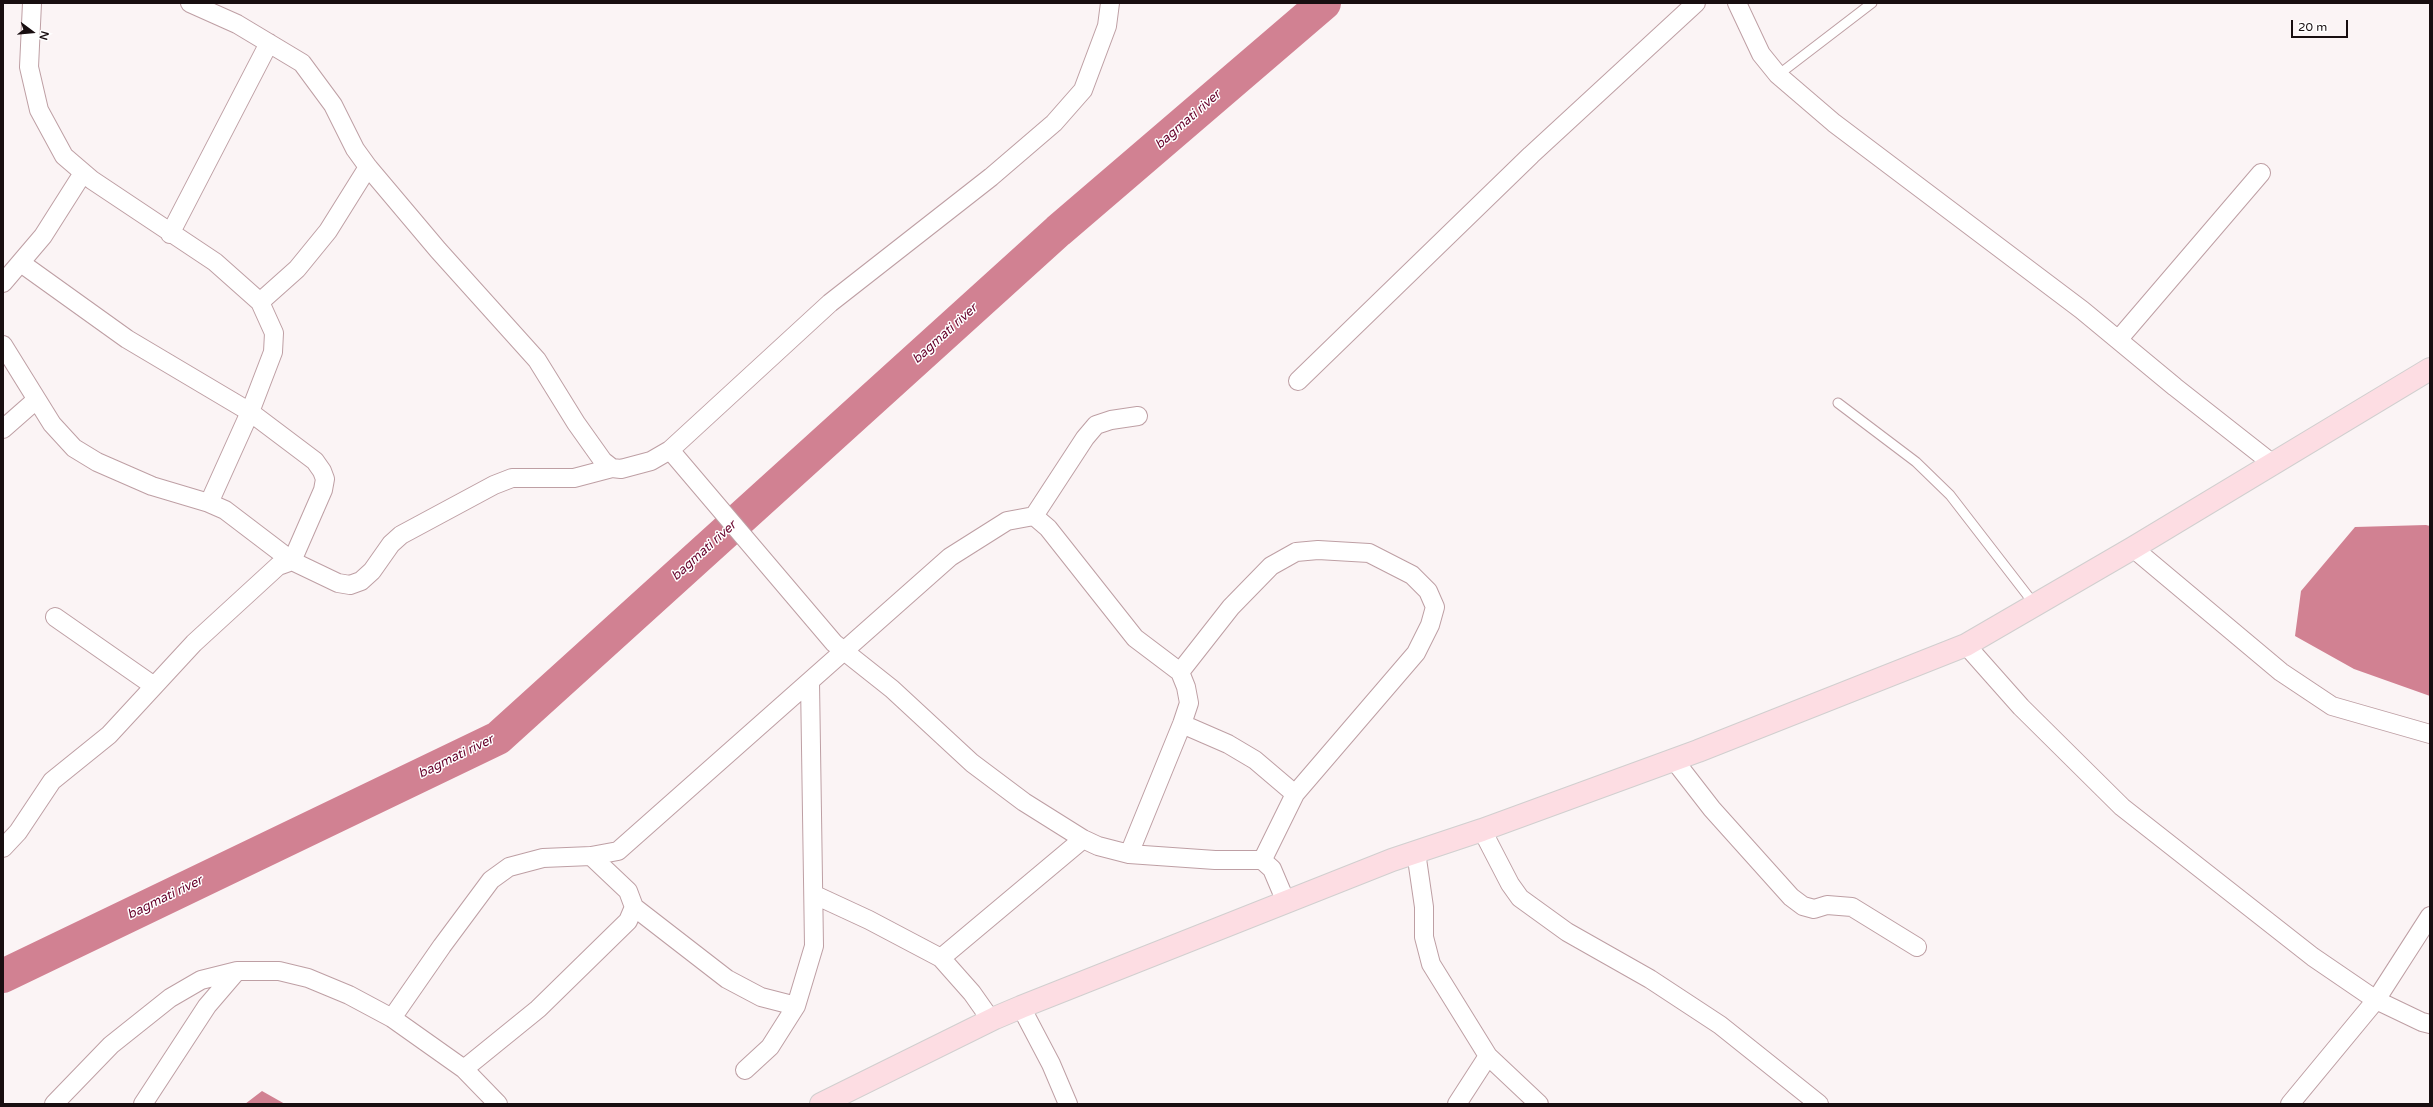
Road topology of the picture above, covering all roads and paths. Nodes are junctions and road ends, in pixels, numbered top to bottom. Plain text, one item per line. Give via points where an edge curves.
1 (32, 3) edge
2 (190, 3) edge
3 (1110, 3) edge
4 (1696, 3) edge
5 (1737, 3) edge
6 (1872, 3) edge
7 (269, 43) junction
8 (1778, 75) junction
9 (368, 167) junction
10 (84, 173) junction
11 (2261, 173) dead end
12 (170, 234) junction
13 (21, 263) junction
14 (3, 284) edge
15 (260, 302) junction
16 (2118, 340) junction
17 (3, 345) edge
18 (2430, 369) edge
19 (1298, 381) dead end
20 (36, 400) junction
21 (1838, 403) dead end
22 (250, 412) junction
23 (1138, 416) dead end
24 (3, 429) edge
25 (670, 450) junction
26 (2273, 464) junction
27 (612, 468) junction
28 (209, 503) junction
29 (1034, 516) junction
30 (2133, 548) junction
31 (292, 561) junction
32 (2035, 605) junction
33 (55, 618) dead end
34 (1966, 645) junction
35 (839, 648) junction
36 (1180, 672) junction
37 (810, 682) junction
38 (154, 686) junction
39 (1182, 724) junction
40 (2430, 734) edge
41 (1674, 760) junction
42 (1295, 794) junction
43 (1482, 830) junction
44 (1083, 838) junction
45 (3, 848) edge
46 (1416, 852) junction
47 (1129, 854) junction
48 (591, 856) junction
49 (1262, 861) junction
50 (815, 895) junction
51 (1286, 902) junction
52 (634, 906) junction
53 (2430, 916) edge
54 (1917, 946) dead end
55 (940, 958) junction
56 (237, 971) junction
57 (2376, 1000) junction
58 (796, 1006) junction
59 (1021, 1007) junction
60 (392, 1018) junction
61 (991, 1020) junction
62 (2430, 1024) edge
63 (1488, 1056) junction
64 (464, 1068) junction
65 (745, 1070) dead end
66 (54, 1104) edge
67 (143, 1104) edge
68 (498, 1104) edge
69 (821, 1104) edge
70 (1068, 1104) edge
71 (1457, 1104) edge
72 (1539, 1104) edge
73 (1819, 1104) edge
74 (2290, 1104) edge

1 - 10 street via 29,67 39,110 64,156
2 - 7 street via 237,24
3 - 25 street via 1107,26 1083,90 1054,123 991,177 830,303
4 - 19 street via 1531,155
5 - 8 street via 1762,54
6 - 8 lane
7 - 9 street via 302,64 333,105 355,149
7 - 12 street
8 - 16 street via 1834,123
9 - 15 street via 328,231 297,269
9 - 27 street via 438,250 537,360 602,461
10 - 12 street
10 - 13 street via 43,236
11 - 16 street
12 - 15 street via 215,262
13 - 14 street
13 - 22 street via 127,339
15 - 22 street via 274,333 273,352
16 - 26 street
17 - 20 street
18 - 26 main road
20 - 24 street
20 - 28 street via 52,424 74,448 97,462 152,486
21 - 32 lane via 1916,462 1950,495
22 - 28 street
22 - 31 street via 307,454 322,471 325,479 323,490
23 - 29 street via 1111,420 1096,426 1085,438
25 - 27 street via 650,461 621,469
25 - 35 street
26 - 30 main road
27 - 31 street via 574,478 512,478 494,485 401,535 361,581 350,585 338,583
28 - 31 street via 225,510
29 - 35 street via 1007,521 950,557
29 - 36 street via 1048,528 1079,565 1135,638
30 - 32 main road
30 - 40 street via 2281,672 2326,702 2351,712
31 - 38 street via 278,566 194,643
32 - 34 main road
33 - 38 street
34 - 41 main road
34 - 57 street via 2021,707 2122,807 2312,957
35 - 37 street
35 - 44 street via 892,689 972,762 1024,802
36 - 39 street via 1189,703
36 - 42 street via 1231,607 1271,566 1296,552 1318,550 1368,553 1412,575 1428,591 1435,607 1430,626 1416,653
37 - 48 street via 618,850
37 - 50 street
38 - 45 street via 109,735 52,781 18,832
39 - 42 street via 1228,744 1255,760
39 - 47 street
41 - 43 main road
41 - 54 street via 1712,809 1791,897 1803,906 1814,909 1827,905 1852,907
42 - 49 street
43 - 46 main road
43 - 73 street via 1520,898 1568,932 1720,1025
44 - 47 street via 1098,846
44 - 55 street
46 - 51 main road
46 - 63 street via 1424,907 1424,937 1431,964
47 - 49 street
48 - 52 street via 628,891
48 - 60 street via 543,858 509,867 492,880
49 - 51 street via 1272,869
50 - 55 street
50 - 58 street via 814,946
51 - 59 main road
52 - 58 street via 727,979 761,997
52 - 64 street via 628,922 538,1009
53 - 57 street
55 - 61 street via 972,993
56 - 60 street via 279,971 308,978 349,995
56 - 66 street via 201,980 170,998 111,1045
56 - 67 street via 207,1006
57 - 62 street
57 - 74 street
58 - 65 street via 770,1047
59 - 61 main road
59 - 70 street
60 - 64 street
61 - 69 main road
63 - 71 street
63 - 72 street
64 - 68 street

